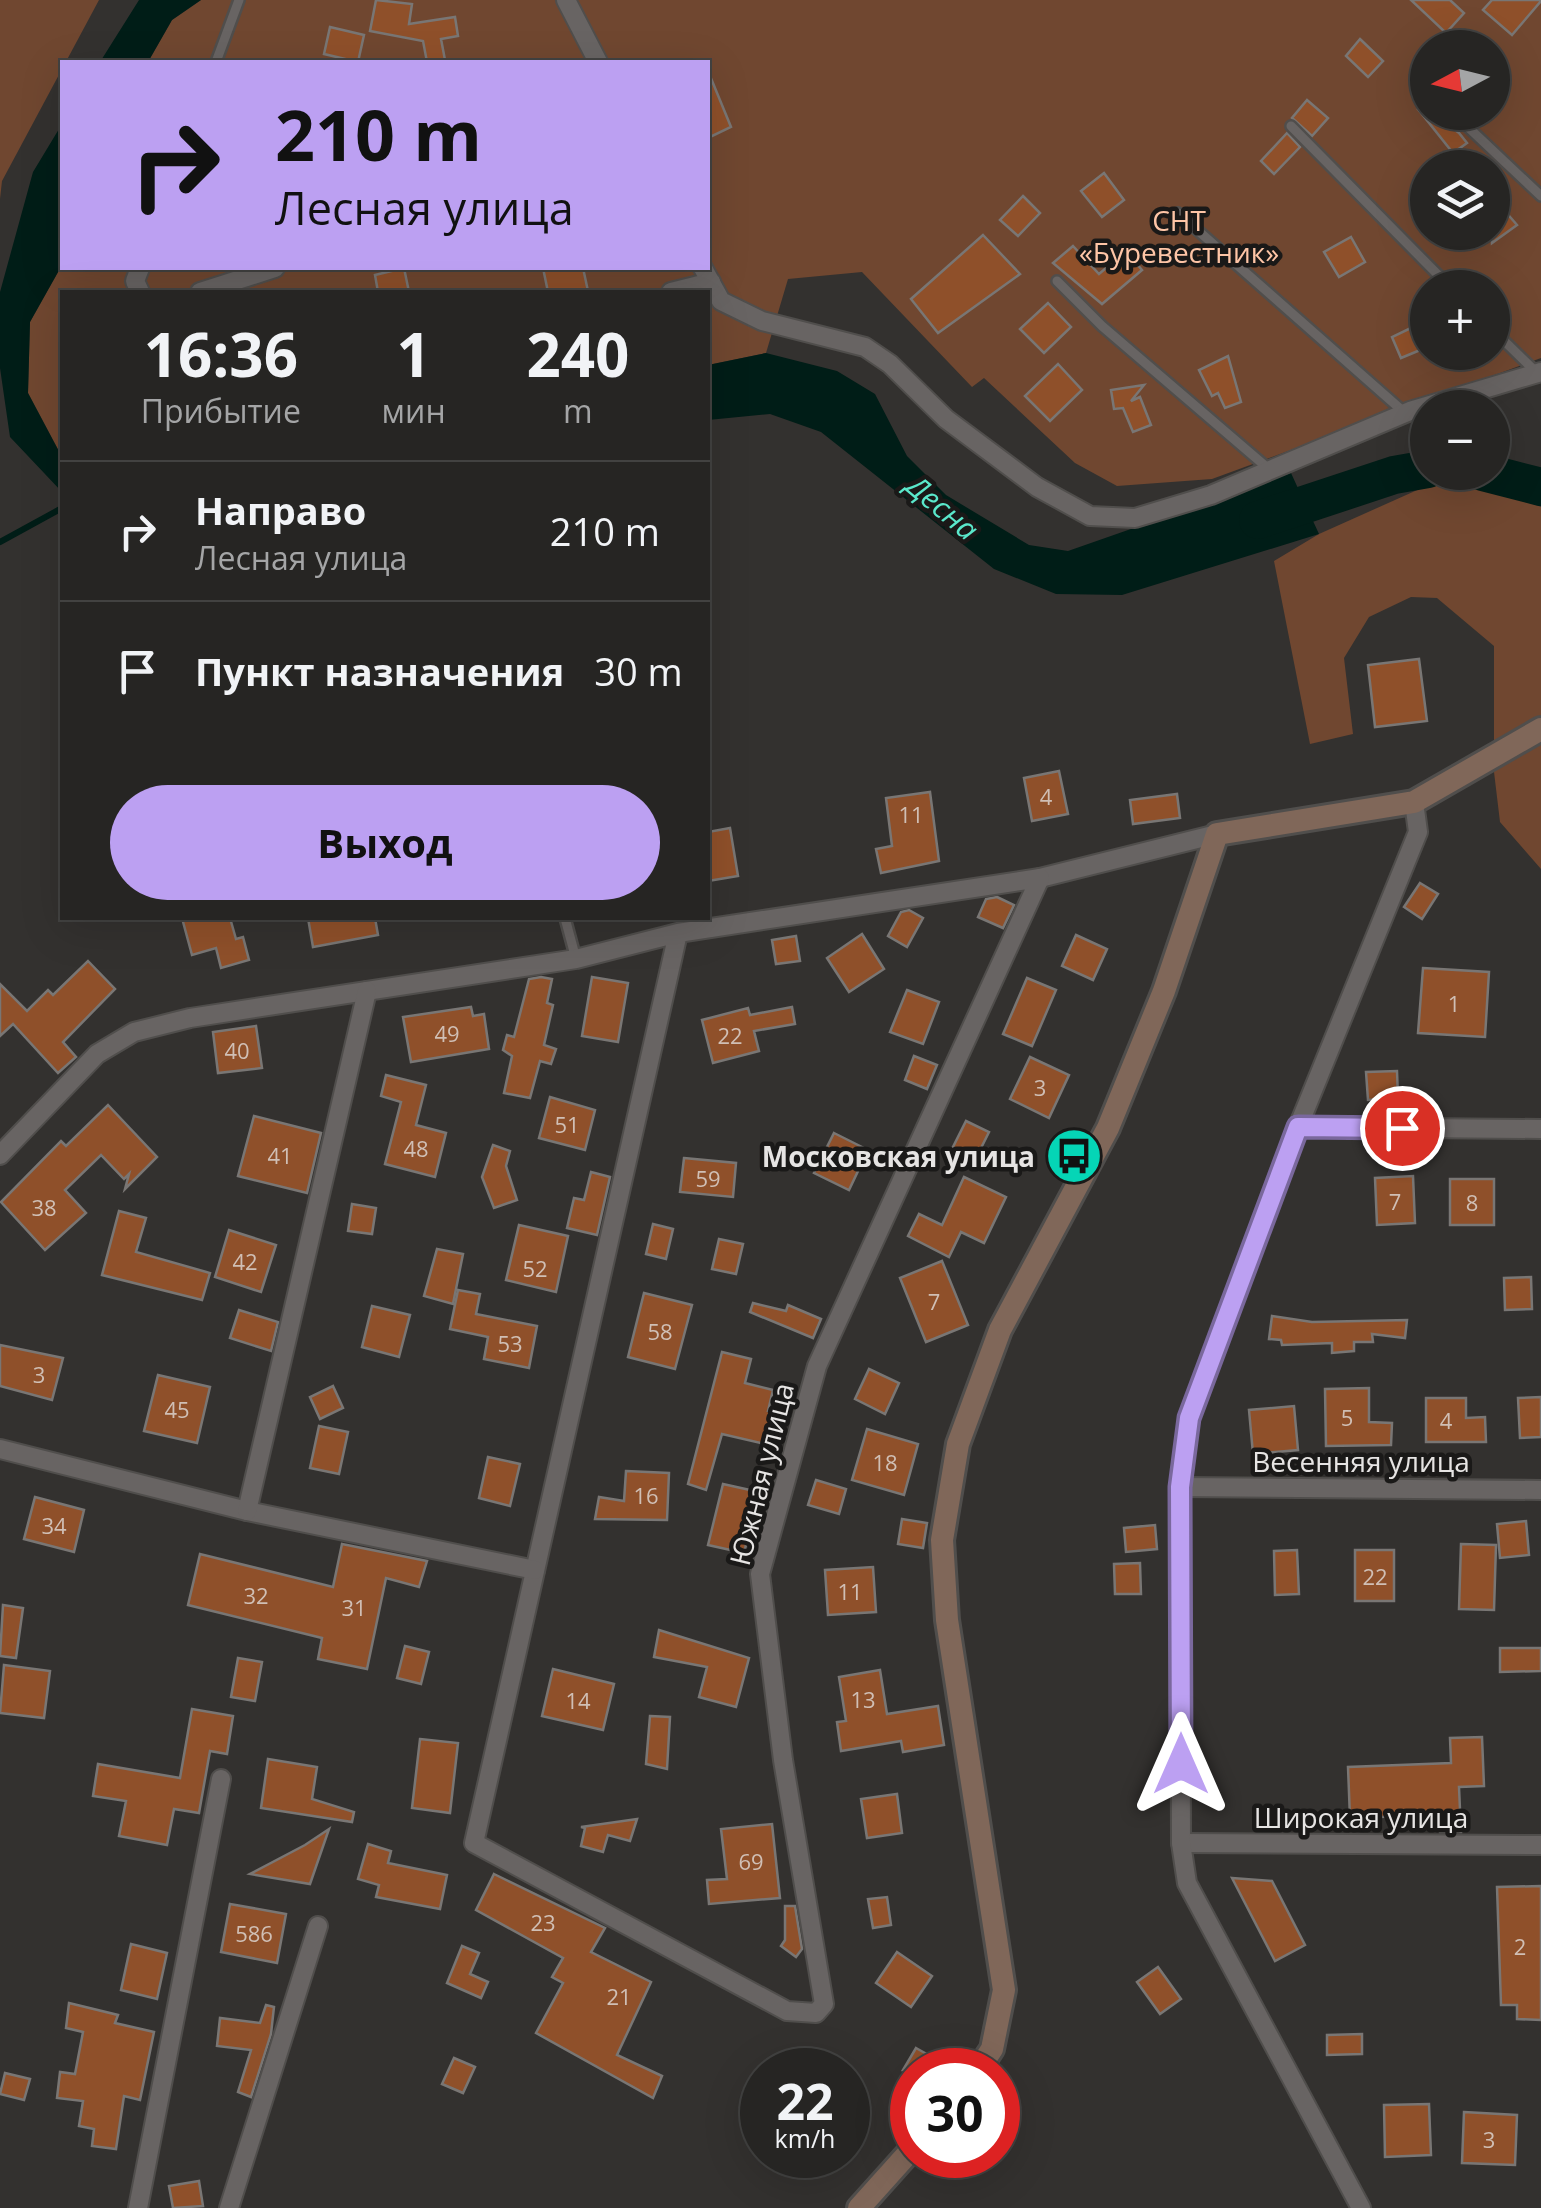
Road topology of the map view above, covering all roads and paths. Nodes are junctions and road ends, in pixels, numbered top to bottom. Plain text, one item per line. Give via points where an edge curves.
1 (239, 0) edge
2 (566, 0) edge
3 (217, 60) edge
4 (597, 60) edge
5 (1291, 126) dead end
6 (1471, 130) edge
7 (1541, 196) edge
8 (1178, 213) dead end
9 (269, 270) edge
10 (1433, 270) edge
11 (707, 275) edge
12 (1057, 281) dead end
13 (206, 290) edge
14 (675, 290) edge
15 (1510, 346) edge
16 (1539, 373) edge
17 (1405, 413) junction
18 (1270, 470) junction
19 (1541, 729) edge
20 (1414, 802) junction
21 (1217, 834) junction
22 (1040, 878) junction
23 (565, 920) edge
24 (678, 933) junction
25 (576, 959) junction
26 (368, 991) junction
27 (1298, 1127) junction
28 (1541, 1128) edge
29 (0, 1155) edge
30 (0, 1449) edge
31 (1180, 1487) junction
32 (1541, 1490) edge
33 (247, 1511) junction
34 (535, 1570) junction
35 (220, 1778) dead end
36 (1181, 1843) junction
37 (1541, 1845) edge
38 (318, 1926) dead end
39 (992, 2048) edge
40 (890, 2175) edge
41 (138, 2208) edge
42 (228, 2208) edge
43 (860, 2208) edge
44 (1361, 2208) edge

1 - 3 lane
2 - 4 street
5 - 10 lane
6 - 7 lane
8 - 17 lane
9 - 13 street
11 - 14 street
11 - 18 street via 721,302 762,322 865,347 946,419 1037,487 1090,516 1135,518
12 - 18 lane
15 - 16 lane
16 - 17 street
17 - 18 street
19 - 20 street
20 - 21 street
20 - 27 street via 1418,832
21 - 22 street
21 - 39 street via 1108,1128 1000,1330 958,1444 942,1540 947,1620 1004,1990
22 - 24 street
22 - 34 street, Южная улица via 817,1366 760,1574 822,2009 787,2011 474,1842
23 - 25 lane
24 - 25 street
24 - 34 street
25 - 26 street
26 - 29 street via 134,1032 97,1054
26 - 33 street
27 - 28 street
27 - 31 street via 1189,1418
30 - 33 street
31 - 32 street, Весенняя улица
31 - 36 street
33 - 34 street
35 - 41 street
36 - 37 street, Широкая улица
36 - 44 street via 1186,1883
38 - 42 street
40 - 43 street

